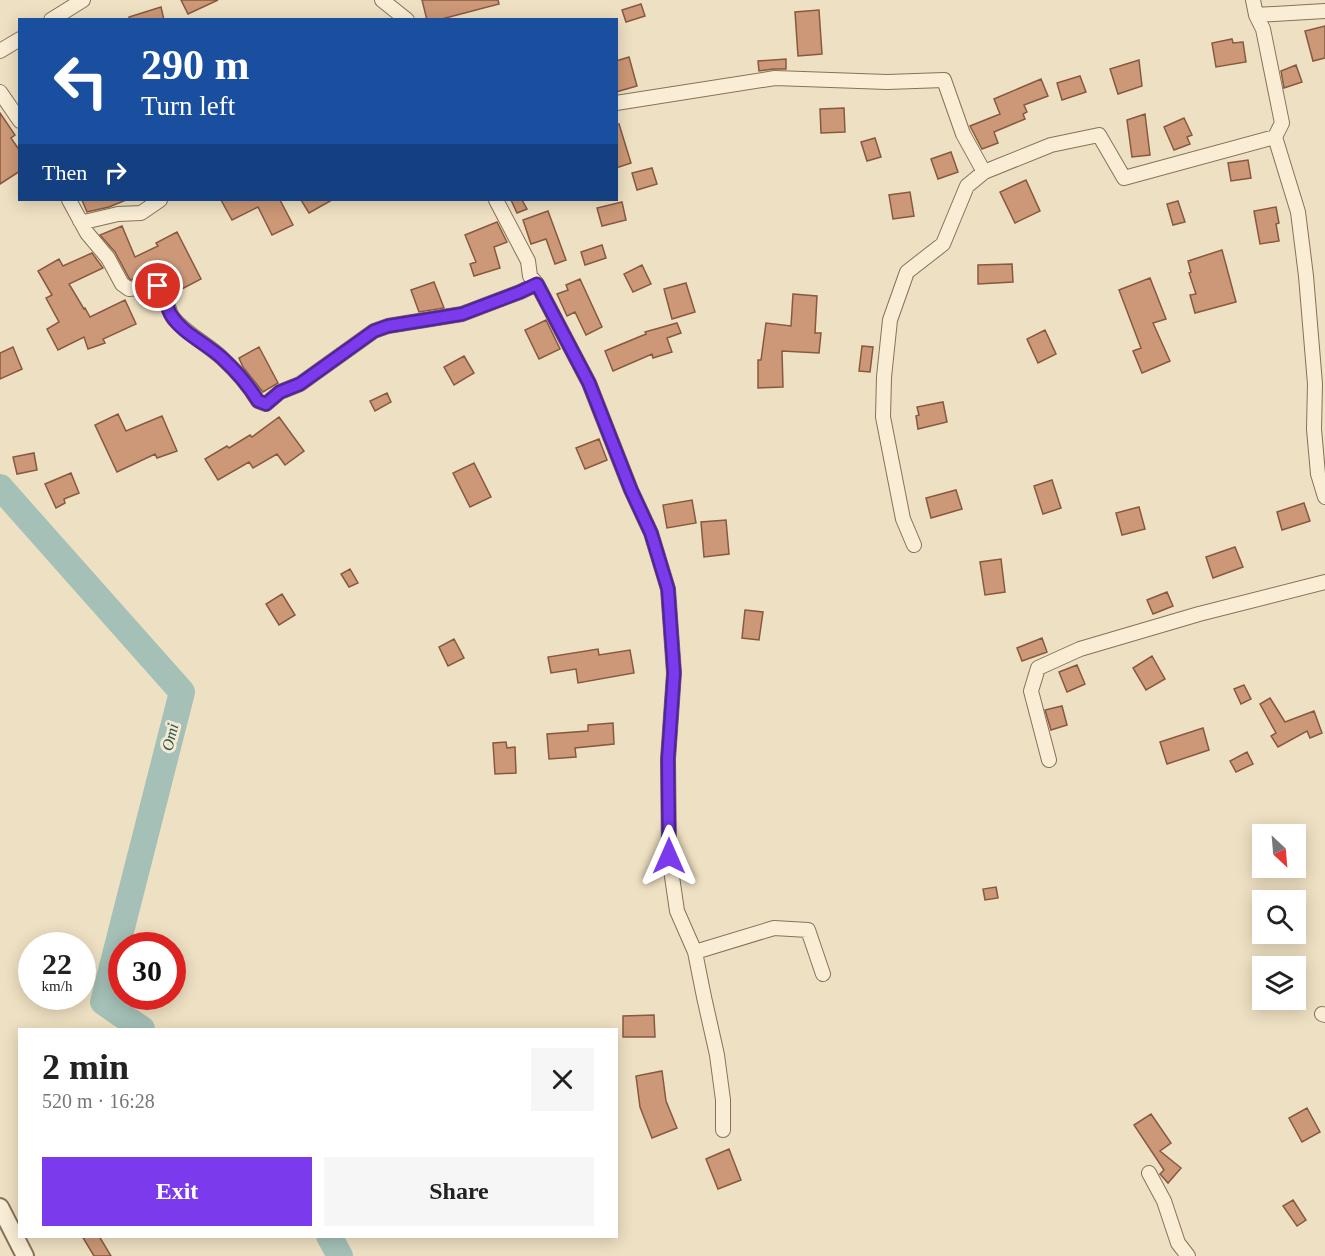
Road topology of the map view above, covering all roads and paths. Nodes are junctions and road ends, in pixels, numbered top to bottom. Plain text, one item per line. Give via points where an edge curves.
1 (83, 0) edge
2 (382, 0) edge
3 (1253, 0) edge
4 (1325, 11) edge
5 (1256, 15) junction
6 (54, 18) edge
7 (404, 18) edge
8 (18, 40) edge
9 (0, 51) edge
10 (0, 92) edge
11 (618, 103) edge
12 (18, 117) edge
13 (1275, 137) junction
14 (984, 172) junction
15 (70, 201) edge
16 (159, 201) edge
17 (497, 201) edge
18 (80, 221) junction
19 (537, 284) junction
20 (1325, 497) edge
21 (914, 545) dead end
22 (1325, 582) edge
23 (1049, 760) dead end
24 (696, 952) junction
25 (823, 974) dead end
26 (723, 1130) dead end
27 (1149, 1173) dead end
28 (0, 1207) edge
29 (26, 1256) edge
30 (1188, 1256) edge

1 - 6 street
2 - 7 street
3 - 5 street
4 - 5 street
5 - 13 street via 1263,29 1282,123
8 - 9 street
10 - 12 street
11 - 14 street via 775,78 944,80 963,134
13 - 14 street via 1124,178 1099,135 1051,145
13 - 20 street via 1298,212 1315,384 1318,474
14 - 21 street via 967,186 943,244 907,272 890,320 883,417 903,519
15 - 18 street
16 - 18 street via 141,213
17 - 19 street
18 - 19 street via 108,258 122,285 129,290 158,286 163,290 171,314 181,327 222,358 258,401 266,404 374,331 462,314
19 - 24 street via 589,383 651,533 668,589 674,673 668,759 669,856 677,911
22 - 23 street via 1080,649 1038,668 1031,692
24 - 25 street via 774,928 808,930
24 - 26 street via 717,1055
27 - 30 street via 1164,1201 1178,1243
28 - 29 street

